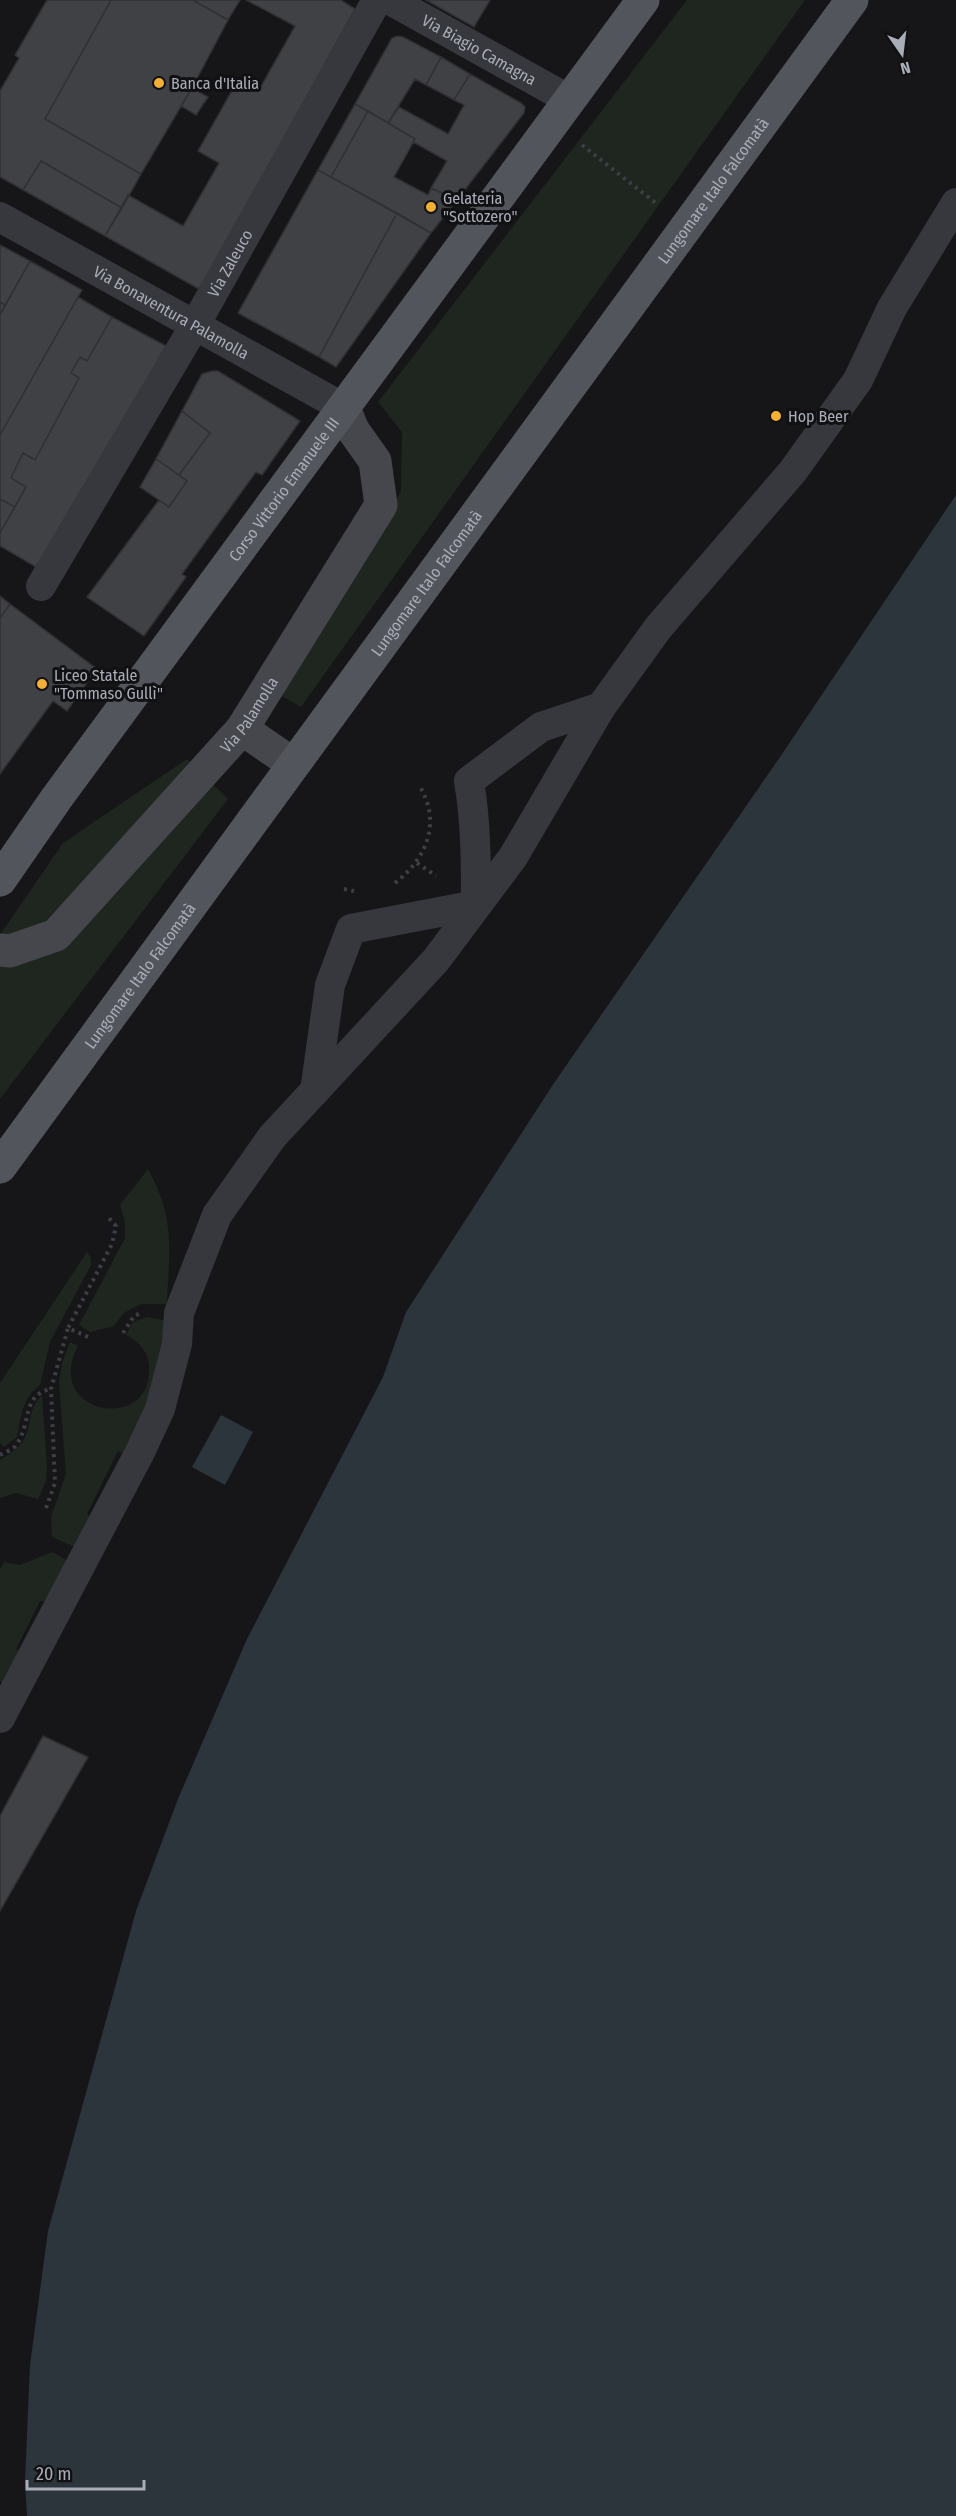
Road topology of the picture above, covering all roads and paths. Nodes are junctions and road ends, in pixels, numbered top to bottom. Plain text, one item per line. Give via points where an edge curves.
1 (377, 0) edge
2 (390, 0) edge
3 (643, 0) edge
4 (852, 0) edge
5 (568, 99) junction
6 (575, 140) dead end
7 (956, 203) edge
8 (662, 207) dead end
9 (0, 217) edge
10 (195, 325) junction
11 (344, 408) junction
12 (41, 586) dead end
13 (601, 707) junction
14 (242, 729) junction
15 (293, 764) junction
16 (418, 785) dead end
17 (417, 863) dead end
18 (0, 880) edge
19 (476, 905) junction
20 (0, 950) edge
21 (315, 1091) junction
22 (0, 1167) edge
23 (107, 1216) dead end
24 (68, 1328) junction
25 (88, 1337) dead end
26 (51, 1389) junction
27 (0, 1455) edge
28 (46, 1508) dead end
29 (0, 1718) edge

1 - 10 street, Via Zaleuco
2 - 5 street, Via Biagio Camagna
3 - 5 main road, Corso Vittorio Emanuele III
4 - 15 main road, Lungomare Italo Falcomatà
5 - 11 main road, Corso Vittorio Emanuele III
6 - 8 path
7 - 13 street via 892,308 858,380 793,471 658,628
9 - 10 street, Via Bonaventura Palamolla
10 - 11 street, Via Bonaventura Palamolla
10 - 12 street, Via Zaleuco
11 - 14 street, Via Palamolla via 353,430 375,461 381,505
11 - 18 main road, Corso Vittorio Emanuele III
13 - 19 street via 513,857
13 - 19 street via 541,727 469,781 476,832
14 - 15 street
14 - 20 street, Via Palamolla via 56,935 10,951
15 - 22 main road, Lungomare Italo Falcomatà
16 - 17 path via 425,795 432,824 429,841
19 - 21 street via 436,960
19 - 21 street via 351,929 330,985
21 - 29 street via 272,1137 218,1215 179,1313 177,1344 160,1409
23 - 24 path via 116,1226 112,1244
24 - 25 path
24 - 26 path
26 - 27 path via 39,1391 31,1400 26,1426 15,1447
26 - 28 path via 56,1461 55,1483

